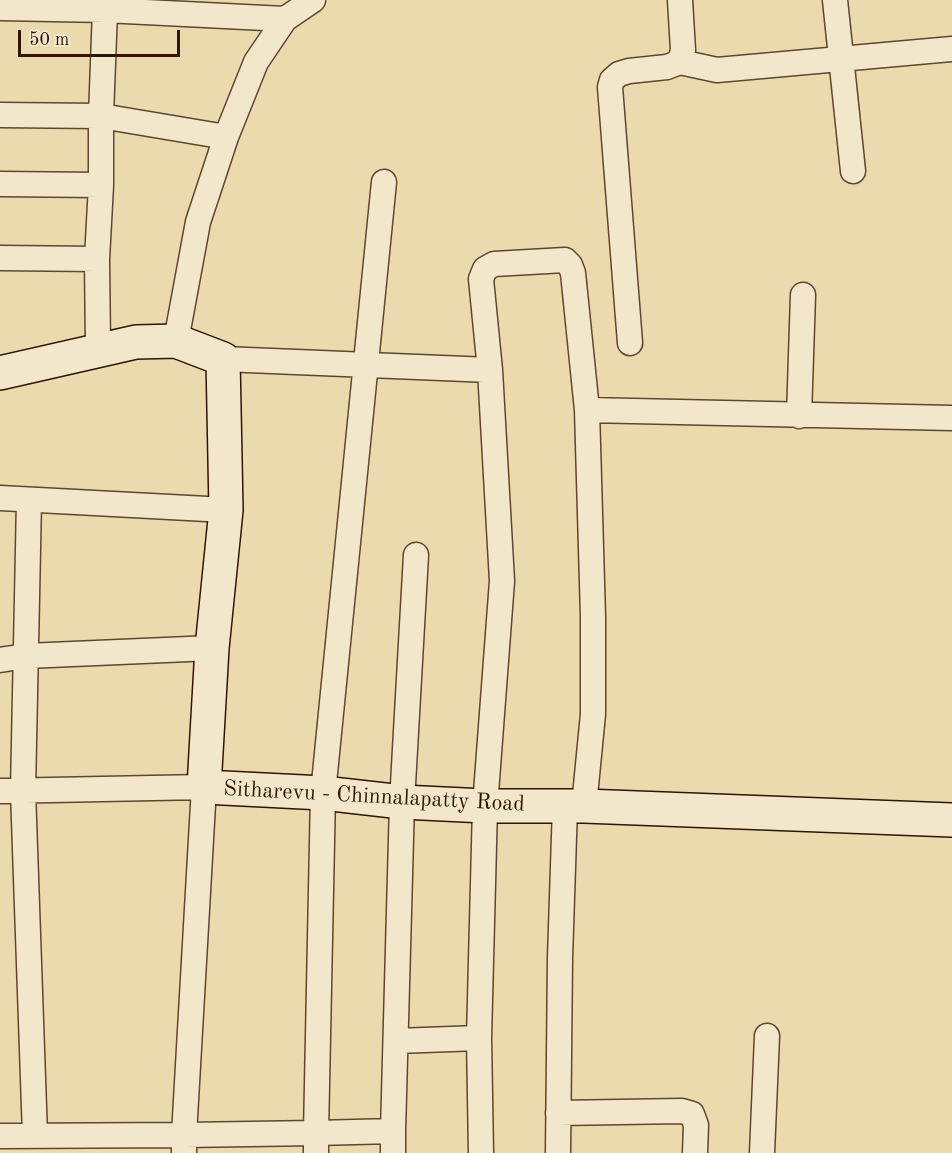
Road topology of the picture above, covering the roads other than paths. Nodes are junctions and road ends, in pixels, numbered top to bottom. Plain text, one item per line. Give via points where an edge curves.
1 (313, 0) edge
2 (680, 0) edge
3 (835, 0) edge
4 (0, 8) edge
5 (105, 10) junction
6 (285, 19) junction
7 (952, 49) edge
8 (843, 60) junction
9 (680, 62) junction
10 (0, 115) edge
11 (101, 116) junction
12 (226, 137) junction
13 (853, 171) dead end
14 (384, 182) dead end
15 (0, 184) edge
16 (101, 185) junction
17 (0, 258) edge
18 (97, 259) junction
19 (803, 295) dead end
20 (176, 340) junction
21 (630, 343) dead end
22 (98, 349) junction
23 (223, 359) junction
24 (366, 364) junction
25 (490, 370) junction
26 (0, 373) edge
27 (587, 410) junction
28 (799, 416) junction
29 (952, 418) edge
30 (0, 498) edge
31 (29, 500) junction
32 (226, 510) junction
33 (416, 555) dead end
34 (212, 648) junction
35 (26, 656) junction
36 (0, 660) edge
37 (204, 788) junction
38 (11, 791) edge
39 (323, 793) junction
40 (402, 802) junction
41 (485, 806) junction
42 (574, 806) junction
43 (952, 820) edge
44 (767, 1036) dead end
45 (479, 1038) junction
46 (396, 1041) junction
47 (558, 1113) junction
48 (0, 1136) edge
49 (35, 1136) junction
50 (393, 1142) edge
51 (316, 1143) edge
52 (184, 1144) edge
53 (481, 1153) edge
54 (558, 1153) edge
55 (695, 1153) edge
56 (762, 1153) edge

1 - 6 street
2 - 9 street
3 - 8 street
4 - 5 street
5 - 6 street
5 - 11 street
6 - 12 street via 256,62
7 - 8 street
8 - 9 street via 717,70
8 - 13 street
9 - 21 street via 619,74 610,87
10 - 11 street
11 - 12 street
11 - 16 street
12 - 20 street via 198,222
14 - 24 street
15 - 16 street
16 - 18 street
17 - 18 street
18 - 22 street
19 - 28 street
20 - 22 main road
20 - 23 main road
22 - 26 main road
23 - 24 street
23 - 32 main road, Sitharevu - Chinnalapatty Road
24 - 25 street
24 - 39 street
25 - 27 street via 481,279 485,269 494,264 565,260 573,273
25 - 41 street via 502,581
27 - 28 street
27 - 42 street via 593,714
28 - 29 street
30 - 31 street
31 - 32 street
31 - 35 street
32 - 34 main road, Sitharevu - Chinnalapatty Road
33 - 40 street
34 - 35 street
34 - 37 main road, Sitharevu - Chinnalapatty Road
35 - 36 street
35 - 38 street
37 - 38 street
37 - 39 main road, Sitharevu - Chinnalapatty Road
37 - 52 street
38 - 49 street
39 - 40 main road, Sitharevu - Chinnalapatty Road
39 - 51 street
40 - 41 main road, Sitharevu - Chinnalapatty Road
40 - 46 street
41 - 42 main road, Sitharevu - Chinnalapatty Road
41 - 45 street
42 - 43 main road, Sitharevu - Chinnalapatty Road
42 - 47 street via 560,958
44 - 56 street
45 - 46 street
45 - 53 street
46 - 50 street
47 - 54 street
47 - 55 street via 682,1111 692,1114 696,1125
48 - 49 street
49 - 52 street
50 - 51 street
51 - 52 street

